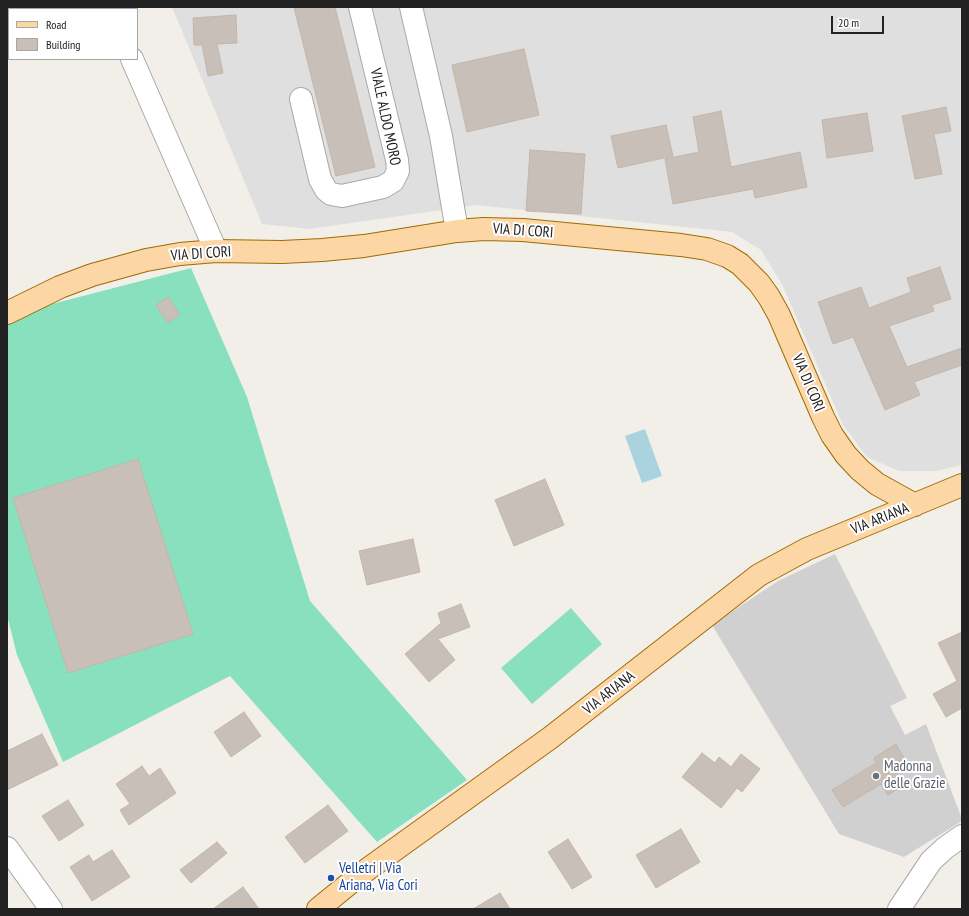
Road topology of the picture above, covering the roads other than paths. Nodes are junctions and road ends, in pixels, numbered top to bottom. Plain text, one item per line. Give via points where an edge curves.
1 (360, 7) edge
2 (410, 7) edge
3 (132, 60) edge
4 (302, 99) dead end
5 (457, 231) junction
6 (216, 251) junction
7 (7, 313) edge
8 (962, 485) edge
9 (915, 505) junction
10 (962, 836) edge
11 (7, 848) edge
12 (51, 909) edge
13 (318, 909) edge
14 (899, 909) edge

1 - 4 street, VIALE ALDO MORO via 397,160 398,171 393,181 382,187 342,196 326,190 320,179
2 - 5 street via 439,130
3 - 6 street
5 - 6 main road, VIA DI CORI via 322,250
5 - 9 main road, VIA DI CORI via 514,230 681,245 714,251 734,260 760,283 774,306 819,410 840,446 869,478
6 - 7 main road, VIA DI CORI via 172,255 113,268 67,284
8 - 9 main road, VIA ARIANA
9 - 13 main road, VIA ARIANA via 807,549 754,579 550,738 362,874
10 - 14 street via 931,861
11 - 12 street

